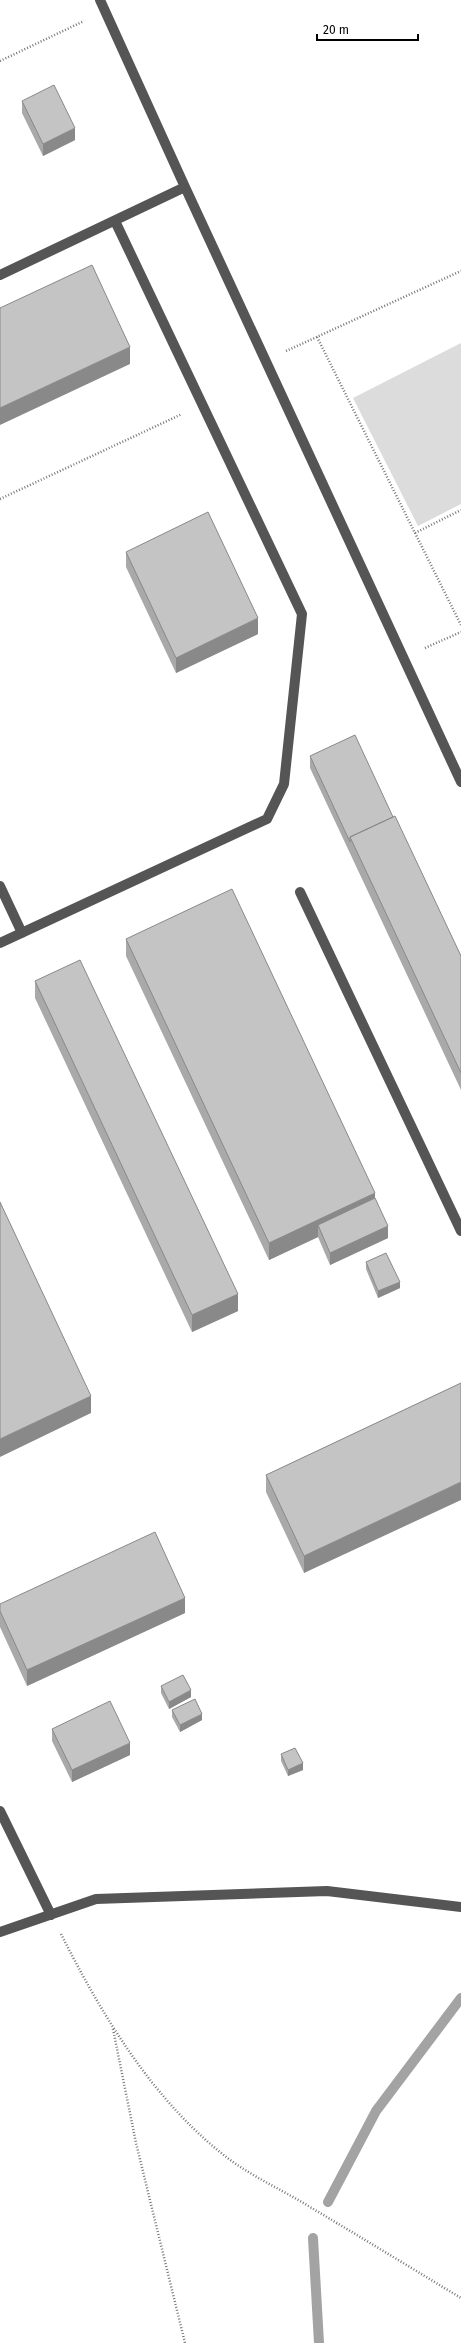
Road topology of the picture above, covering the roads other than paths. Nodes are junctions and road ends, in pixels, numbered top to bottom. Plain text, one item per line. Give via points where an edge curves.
1 (100, 0) edge
2 (185, 187) junction
3 (115, 221) junction
4 (0, 275) edge
5 (461, 782) edge
6 (0, 886) edge
7 (300, 892) dead end
8 (22, 933) junction
9 (0, 943) edge
10 (461, 1231) edge
11 (0, 1811) edge
12 (461, 1907) edge
13 (51, 1915) junction
14 (0, 1932) edge

1 - 2 lane
2 - 3 lane
2 - 5 lane
3 - 4 lane
3 - 8 lane via 302,614 284,784 267,819
6 - 8 lane
7 - 10 lane
8 - 9 lane
11 - 13 lane
12 - 13 lane via 327,1891 96,1899
13 - 14 lane

